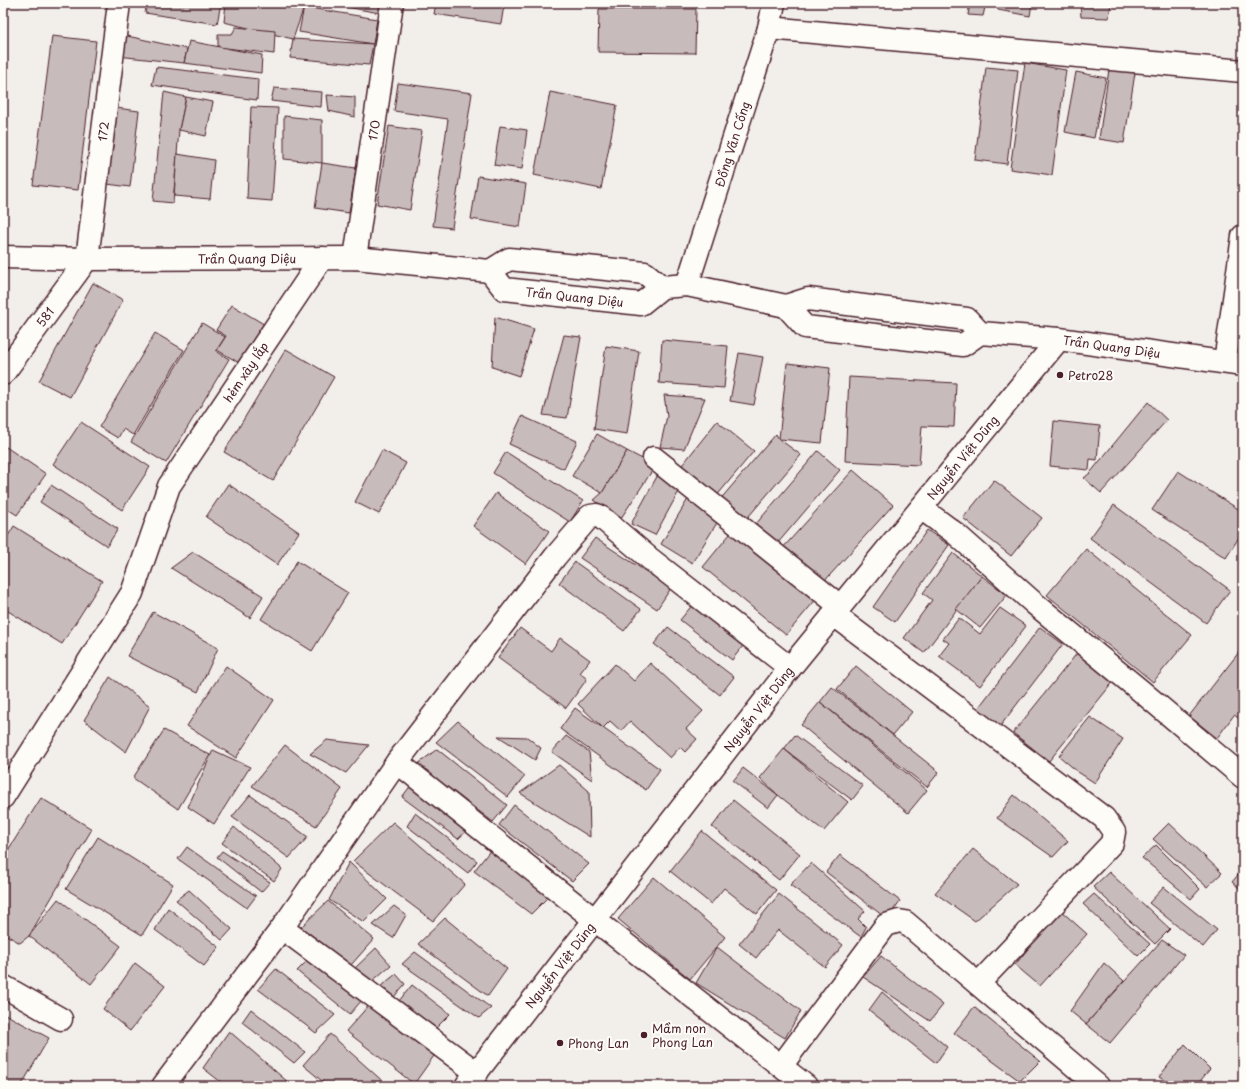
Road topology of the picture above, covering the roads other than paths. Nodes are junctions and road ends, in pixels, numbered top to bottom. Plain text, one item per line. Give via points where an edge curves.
1 (119, 3) edge
2 (392, 3) edge
3 (774, 3) edge
4 (769, 28) junction
5 (1243, 71) edge
6 (1243, 236) edge
7 (3, 257) edge
8 (322, 258) junction
9 (355, 258) junction
10 (86, 259) junction
11 (490, 271) junction
12 (687, 285) junction
13 (662, 288) junction
14 (1059, 339) junction
15 (1234, 364) edge
16 (3, 374) edge
17 (654, 458) dead end
18 (921, 508) junction
19 (836, 610) junction
20 (790, 668) junction
21 (397, 762) junction
22 (1243, 778) edge
23 (3, 797) edge
24 (594, 920) junction
25 (282, 928) junction
26 (978, 984) junction
27 (3, 986) edge
28 (61, 1020) dead end
29 (781, 1066) junction
30 (471, 1079) edge
31 (1096, 1085) edge
32 (163, 1086) edge
33 (806, 1086) edge

1 - 10 street, 172
2 - 9 street, 170
3 - 4 street, Đồng Văn Cống
4 - 5 street
4 - 12 street, Đồng Văn Cống
6 - 15 street
7 - 10 street, Trần Quang Diệu
8 - 9 street, Trần Quang Diệu
8 - 10 street, Trần Quang Diệu
8 - 23 street, hẻm xây lắp via 169,486 132,593
9 - 11 street, Trần Quang Diệu
10 - 16 street, 581
11 - 13 street via 509,259 645,273
11 - 13 street, Trần Quang Diệu via 504,289 641,304
12 - 13 street, Trần Quang Diệu
12 - 14 street, Trần Quang Diệu via 786,306 808,299 967,319 980,333
14 - 15 street, Trần Quang Diệu
14 - 18 street, Nguyễn Việt Dũng
17 - 19 street
18 - 19 street, Nguyễn Việt Dũng
18 - 22 street via 956,534 1035,604
19 - 20 street, Nguyễn Việt Dũng
19 - 26 street via 1104,818 1114,832 1112,843
20 - 21 street via 602,518 594,515 587,519 555,557
20 - 24 street, Nguyễn Việt Dũng
21 - 24 street
21 - 25 street
24 - 29 street
24 - 30 street, Nguyễn Việt Dũng
25 - 30 street
25 - 32 street
26 - 29 street via 905,922 899,920 886,925
26 - 31 street
27 - 28 street
29 - 33 street

